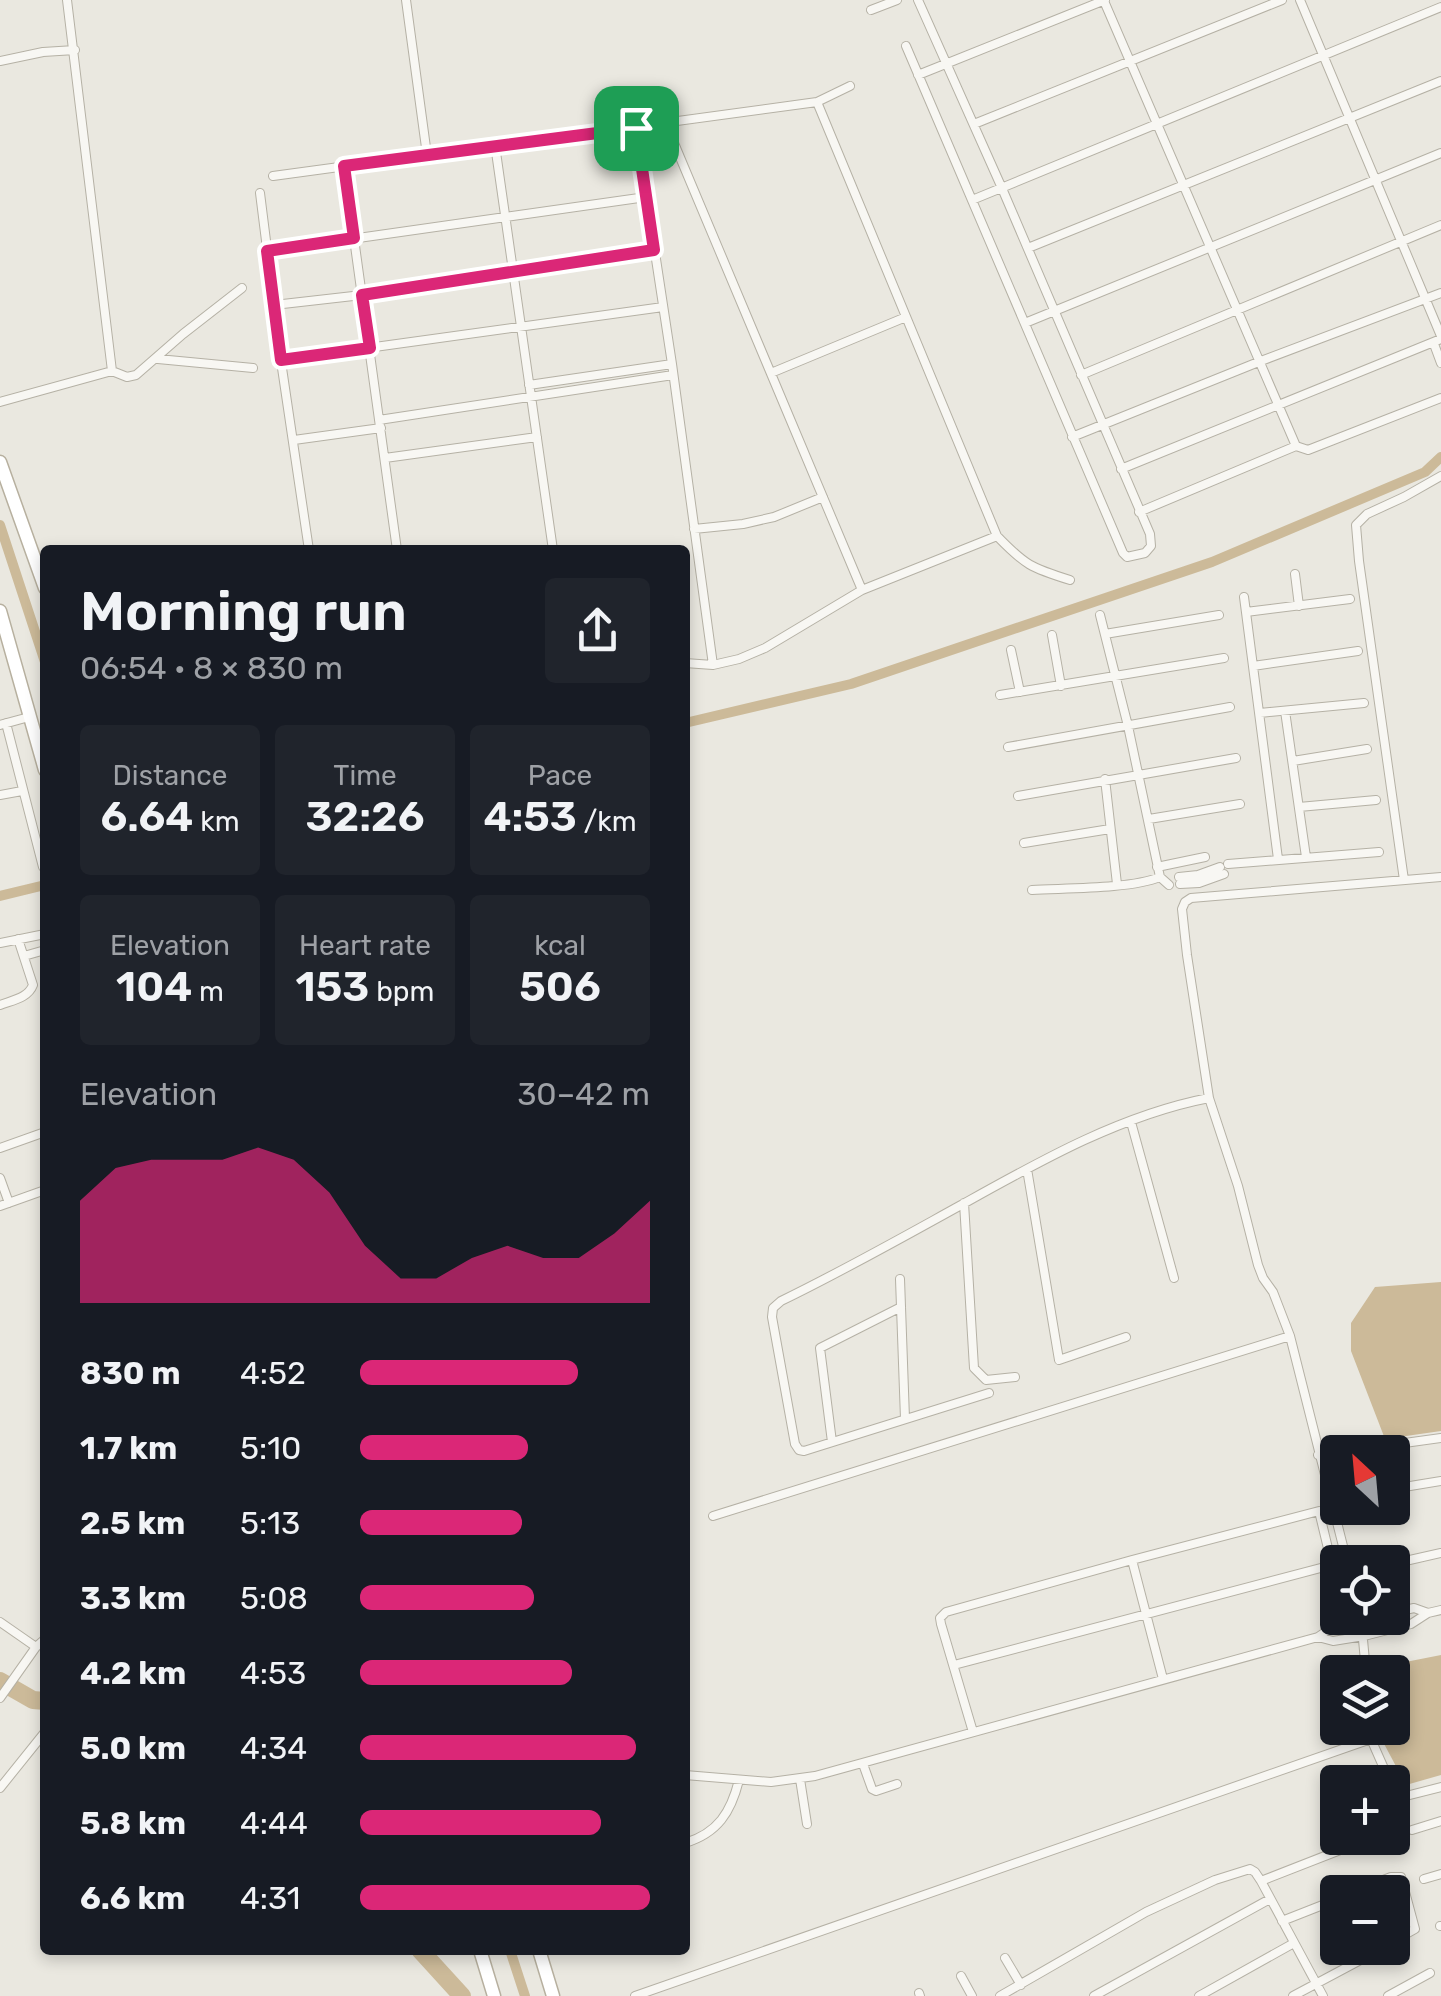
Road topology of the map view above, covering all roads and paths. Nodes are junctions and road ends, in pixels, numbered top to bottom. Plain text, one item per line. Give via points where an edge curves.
1 (67, 0) edge
2 (406, 0) edge
3 (897, 0) edge
4 (918, 0) edge
5 (1105, 0) edge
6 (1282, 0) edge
7 (1300, 0) edge
8 (1441, 7) edge
9 (871, 10) dead end
10 (906, 46) dead end
11 (74, 50) junction
12 (1324, 56) junction
13 (0, 61) edge
14 (1130, 61) junction
15 (947, 64) junction
16 (918, 76) junction
17 (1441, 81) edge
18 (850, 86) dead end
19 (817, 102) junction
20 (1350, 119) junction
21 (666, 124) junction
22 (974, 124) junction
23 (1158, 124) junction
24 (636, 128) junction
25 (496, 145) junction
26 (1441, 153) edge
27 (427, 155) junction
28 (344, 166) junction
29 (273, 176) dead end
30 (1376, 179) junction
31 (1002, 186) junction
32 (1184, 186) junction
33 (260, 192) dead end
34 (646, 198) junction
35 (972, 200) junction
36 (505, 216) junction
37 (1441, 226) edge
38 (354, 238) junction
39 (1402, 242) junction
40 (1211, 246) junction
41 (1028, 248) junction
42 (654, 250) junction
43 (267, 251) junction
44 (514, 273) junction
45 (242, 288) dead end
46 (1441, 293) edge
47 (362, 295) junction
48 (1427, 299) junction
49 (274, 304) junction
50 (663, 308) junction
51 (1054, 310) junction
52 (1238, 310) junction
53 (906, 317) junction
54 (1025, 323) junction
55 (521, 328) junction
56 (1439, 340) edge
57 (370, 348) junction
58 (157, 359) junction
59 (281, 360) junction
60 (1261, 362) junction
61 (1441, 362) edge
62 (672, 364) junction
63 (253, 368) dead end
64 (112, 371) junction
65 (771, 373) junction
66 (673, 375) junction
67 (1081, 375) junction
68 (529, 385) junction
69 (531, 397) junction
70 (1441, 398) edge
71 (0, 402) edge
72 (1280, 405) junction
73 (380, 424) junction
74 (1102, 424) junction
75 (537, 436) junction
76 (1072, 437) junction
77 (294, 440) junction
78 (1296, 446) junction
79 (385, 458) junction
80 (0, 462) edge
81 (1121, 469) junction
82 (1441, 476) edge
83 (823, 497) junction
84 (1139, 512) junction
85 (694, 530) junction
86 (997, 536) junction
87 (308, 545) edge
88 (396, 545) edge
89 (552, 545) edge
90 (40, 574) edge
91 (1295, 574) dead end
92 (1070, 580) dead end
93 (862, 590) junction
94 (1244, 597) dead end
95 (1350, 599) dead end
96 (1299, 606) junction
97 (0, 612) edge
98 (1246, 612) junction
99 (1100, 615) dead end
100 (1219, 615) dead end
101 (1105, 634) junction
102 (1052, 635) dead end
103 (1011, 650) dead end
104 (1358, 651) dead end
105 (1224, 658) dead end
106 (690, 664) edge
107 (713, 666) junction
108 (1253, 666) junction
109 (1116, 677) junction
110 (1061, 686) junction
111 (1020, 692) junction
112 (1000, 696) dead end
113 (1364, 703) dead end
114 (1230, 707) dead end
115 (1286, 711) junction
116 (1260, 714) junction
117 (29, 716) junction
118 (3, 724) edge
119 (1128, 726) junction
120 (1008, 746) dead end
121 (1367, 750) dead end
122 (40, 753) edge
123 (1236, 758) dead end
124 (1292, 760) junction
125 (1138, 773) junction
126 (1105, 780) junction
127 (22, 790) junction
128 (0, 796) edge
129 (1018, 796) dead end
130 (1376, 800) dead end
131 (1240, 804) dead end
132 (1299, 808) junction
133 (1149, 819) junction
134 (1110, 828) junction
135 (1024, 843) dead end
136 (1379, 852) dead end
137 (1204, 856) dead end
138 (1306, 857) junction
139 (40, 859) edge
140 (1278, 859) junction
141 (1441, 877) edge
142 (1169, 878) junction
143 (1199, 879) junction
144 (1404, 880) junction
145 (1118, 884) junction
146 (1032, 890) dead end
147 (1204, 897) junction
148 (40, 935) edge
149 (18, 939) junction
150 (0, 944) edge
151 (40, 951) edge
152 (24, 956) junction
153 (0, 1005) edge
154 (1209, 1098) junction
155 (1131, 1122) junction
156 (40, 1134) edge
157 (0, 1148) edge
158 (1027, 1169) junction
159 (0, 1178) edge
160 (40, 1192) edge
161 (964, 1203) junction
162 (5, 1204) edge
163 (1174, 1278) dead end
164 (900, 1279) dead end
165 (901, 1307) junction
166 (1126, 1336) dead end
167 (1290, 1336) junction
168 (1015, 1377) dead end
169 (988, 1393) dead end
170 (905, 1419) junction
171 (1441, 1438) edge
172 (832, 1442) junction
173 (1318, 1455) junction
174 (1441, 1481) edge
175 (1410, 1486) edge
176 (713, 1516) dead end
177 (1327, 1545) edge
178 (1342, 1545) edge
179 (1441, 1553) edge
180 (1132, 1560) junction
181 (1410, 1560) edge
182 (1320, 1568) edge
183 (1410, 1609) edge
184 (1441, 1610) edge
185 (1428, 1613) junction
186 (1146, 1615) junction
187 (0, 1622) edge
188 (1321, 1635) edge
189 (1347, 1635) edge
190 (1364, 1636) junction
191 (1318, 1637) junction
192 (1348, 1639) junction
193 (40, 1644) edge
194 (36, 1648) junction
195 (1365, 1655) edge
196 (954, 1666) junction
197 (1162, 1679) junction
198 (0, 1698) edge
199 (973, 1732) junction
200 (40, 1738) edge
201 (1357, 1745) edge
202 (863, 1764) junction
203 (690, 1775) edge
204 (739, 1780) junction
205 (800, 1780) junction
206 (897, 1784) dead end
207 (1441, 1787) edge
208 (0, 1788) edge
209 (1410, 1794) edge
210 (1441, 1820) edge
211 (807, 1824) dead end
212 (1412, 1830) dead end
213 (690, 1841) edge
214 (1328, 1855) edge
215 (1441, 1874) edge
216 (1424, 1879) dead end
217 (1261, 1881) junction
218 (1270, 1899) junction
219 (1320, 1905) edge
220 (1410, 1911) edge
221 (1282, 1921) junction
222 (1410, 1933) edge
223 (1294, 1943) junction
224 (482, 1955) edge
225 (541, 1955) edge
226 (1005, 1958) dead end
227 (1350, 1965) edge
228 (1430, 1973) dead end
229 (961, 1976) dead end
230 (1316, 1983) junction
231 (1021, 1985) junction
232 (494, 1996) edge
233 (553, 1996) edge
234 (636, 1996) edge
235 (972, 1996) edge
236 (1000, 1996) edge
237 (1094, 1996) edge
238 (1199, 1996) edge
239 (1293, 1996) edge
240 (1323, 1996) edge
241 (1388, 1996) edge

1 - 11 street
2 - 27 street
3 - 9 street
4 - 15 street
5 - 14 street
5 - 15 street
6 - 14 street
7 - 12 street
8 - 12 street
10 - 16 street
11 - 13 street
11 - 64 street
12 - 20 street
12 - 23 street
14 - 22 street
14 - 23 street
15 - 16 street
15 - 22 street
16 - 35 street
17 - 20 street
18 - 19 street
19 - 21 street
19 - 53 street
20 - 30 street
20 - 32 street
21 - 24 street
21 - 65 street
22 - 31 street
23 - 31 street
23 - 32 street
24 - 25 street
24 - 34 street
25 - 27 street
25 - 36 street
26 - 30 street
27 - 28 street
28 - 29 street
28 - 38 street
30 - 39 street
30 - 40 street
31 - 35 street
31 - 41 street
32 - 40 street
32 - 41 street
33 - 43 street
34 - 36 street
34 - 42 street
35 - 54 street
36 - 38 street
36 - 44 street
37 - 39 street
38 - 43 street
38 - 47 street
39 - 48 street
39 - 52 street
40 - 51 street
40 - 52 street
41 - 51 street
42 - 44 street
42 - 50 street
43 - 49 street
44 - 47 street
44 - 55 street
45 - 58 street
46 - 48 street
47 - 49 street
47 - 57 street
48 - 56 street
48 - 60 street
49 - 59 street
50 - 55 street
50 - 62 street
51 - 54 street
51 - 67 street
52 - 60 street
52 - 67 street
53 - 65 street
53 - 86 street
54 - 76 street
55 - 57 street
55 - 68 street
56 - 61 street
56 - 72 street
57 - 59 street
57 - 73 street
58 - 63 street
58 - 64 street via 136,375
59 - 77 street
60 - 72 street
60 - 74 street
62 - 66 street
62 - 68 street
64 - 71 street
65 - 83 street
66 - 69 street
66 - 85 street
67 - 74 street
68 - 69 street
69 - 73 street
69 - 75 street
70 - 78 street via 1308,450
72 - 78 street
72 - 81 street
73 - 77 street
73 - 79 street
74 - 76 street
74 - 81 street
75 - 79 street
75 - 89 street
76 - 84 street via 1128,557 1152,546
77 - 87 street
78 - 84 street
79 - 88 street
80 - 90 main road
81 - 84 street
82 - 144 street via 1356,525
83 - 85 street via 743,524
83 - 93 street
85 - 107 street
86 - 92 street via 1033,568
86 - 93 street
91 - 96 street
93 - 107 street via 764,648
94 - 98 street
95 - 96 street
96 - 98 street
97 - 117 main road
98 - 108 street
99 - 101 street
100 - 101 street
101 - 109 street
102 - 110 street
103 - 111 street
104 - 108 street
105 - 109 street
106 - 107 street
108 - 116 street
109 - 110 street
109 - 119 street
110 - 111 street
111 - 112 street
113 - 115 street
114 - 119 street
115 - 116 street
115 - 124 street
116 - 140 street
117 - 118 street
117 - 122 main road
118 - 127 street
119 - 120 street
119 - 125 street
121 - 124 street
123 - 125 street
124 - 132 street
125 - 126 street
125 - 133 street
126 - 129 street
126 - 134 street
127 - 128 street
127 - 139 street
130 - 132 street
131 - 133 street
132 - 138 street
133 - 142 street
134 - 135 street
134 - 145 street
136 - 138 street
137 - 142 street
138 - 140 street
140 - 143 street via 1241,863
141 - 144 street
142 - 143 street
142 - 145 street
143 - 147 street
144 - 147 street
145 - 146 street
147 - 154 street via 1191,898 1182,909
148 - 149 street
149 - 150 street
149 - 152 street
151 - 152 street
152 - 153 street via 30,992
154 - 155 street
154 - 167 street via 1258,1265
155 - 158 street
155 - 163 street
156 - 157 street
158 - 161 street
158 - 166 street via 1059,1360
159 - 162 street
160 - 162 street
161 - 168 street via 974,1368 986,1380
161 - 172 street via 774,1308 796,1447 804,1451
164 - 165 street
165 - 170 street
165 - 172 street via 820,1348
167 - 173 street
167 - 176 street
169 - 170 street
170 - 172 street
171 - 173 street
173 - 178 street
174 - 175 street
177 - 180 street via 1319,1511
179 - 181 street
180 - 186 street
180 - 196 street via 942,1614
182 - 186 street
183 - 185 street
184 - 185 street
185 - 190 street
186 - 196 street
186 - 197 street
187 - 194 street
188 - 191 street
189 - 192 street
190 - 192 street
190 - 195 street
191 - 192 street
191 - 197 street
193 - 194 street
194 - 198 street
196 - 199 street
197 - 199 street
199 - 202 street
200 - 208 street
201 - 234 street
202 - 205 street
202 - 206 street via 872,1789
203 - 204 street
204 - 205 street
204 - 213 street via 722,1822
205 - 211 street
207 - 209 street
210 - 212 street
214 - 217 street
215 - 216 street
217 - 218 street
217 - 231 street via 1250,1869 1215,1880
218 - 221 street
218 - 237 street
219 - 221 street
220 - 222 street
221 - 223 street
223 - 230 street
223 - 238 street
224 - 232 main road
225 - 233 main road
226 - 231 street
227 - 230 street
228 - 241 street
229 - 235 street
230 - 239 street
230 - 240 street
231 - 236 street

